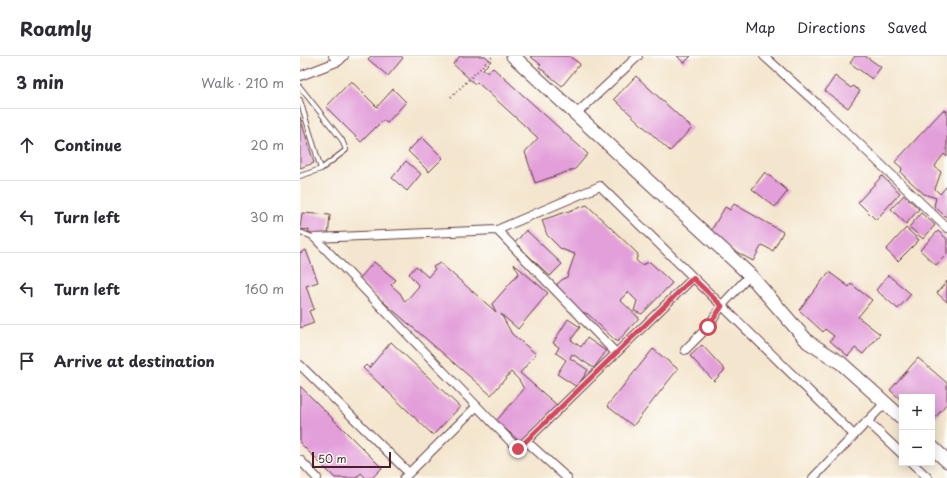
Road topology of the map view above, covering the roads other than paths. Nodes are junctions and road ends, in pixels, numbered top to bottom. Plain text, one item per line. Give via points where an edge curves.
1 (513, 56) edge
2 (638, 56) edge
3 (764, 56) edge
4 (339, 58) edge
5 (300, 76) edge
6 (300, 87) edge
7 (300, 100) edge
8 (576, 114) junction
9 (321, 168) junction
10 (300, 176) edge
11 (947, 228) edge
12 (497, 230) junction
13 (300, 232) edge
14 (315, 238) junction
15 (750, 275) junction
16 (693, 278) junction
17 (722, 306) junction
18 (685, 350) dead end
19 (615, 352) junction
20 (300, 365) edge
21 (886, 402) junction
22 (476, 406) junction
23 (899, 415) edge
24 (867, 421) junction
25 (854, 435) junction
26 (526, 441) junction
27 (935, 450) edge
28 (899, 451) edge
29 (300, 460) edge
30 (947, 461) edge
31 (915, 466) edge
32 (406, 476) edge
33 (317, 478) edge
34 (567, 478) edge
35 (813, 478) edge
36 (928, 478) edge

1 - 8 main road
2 - 8 street
3 - 11 street
4 - 5 street
6 - 9 lane via 342,140 346,150
7 - 9 lane
8 - 15 main road
9 - 10 lane
12 - 14 street
12 - 16 street via 600,186
12 - 19 street
13 - 14 lane
14 - 22 street
15 - 17 street
15 - 21 main road via 808,342 841,363
16 - 17 street
16 - 19 street
17 - 18 street via 708,327
17 - 25 street
19 - 26 street
20 - 32 street
21 - 23 main road
21 - 24 street
22 - 26 street via 518,449
22 - 32 street
24 - 25 street
24 - 28 street
25 - 35 street
26 - 34 street
27 - 30 main road
29 - 33 street
31 - 36 street

